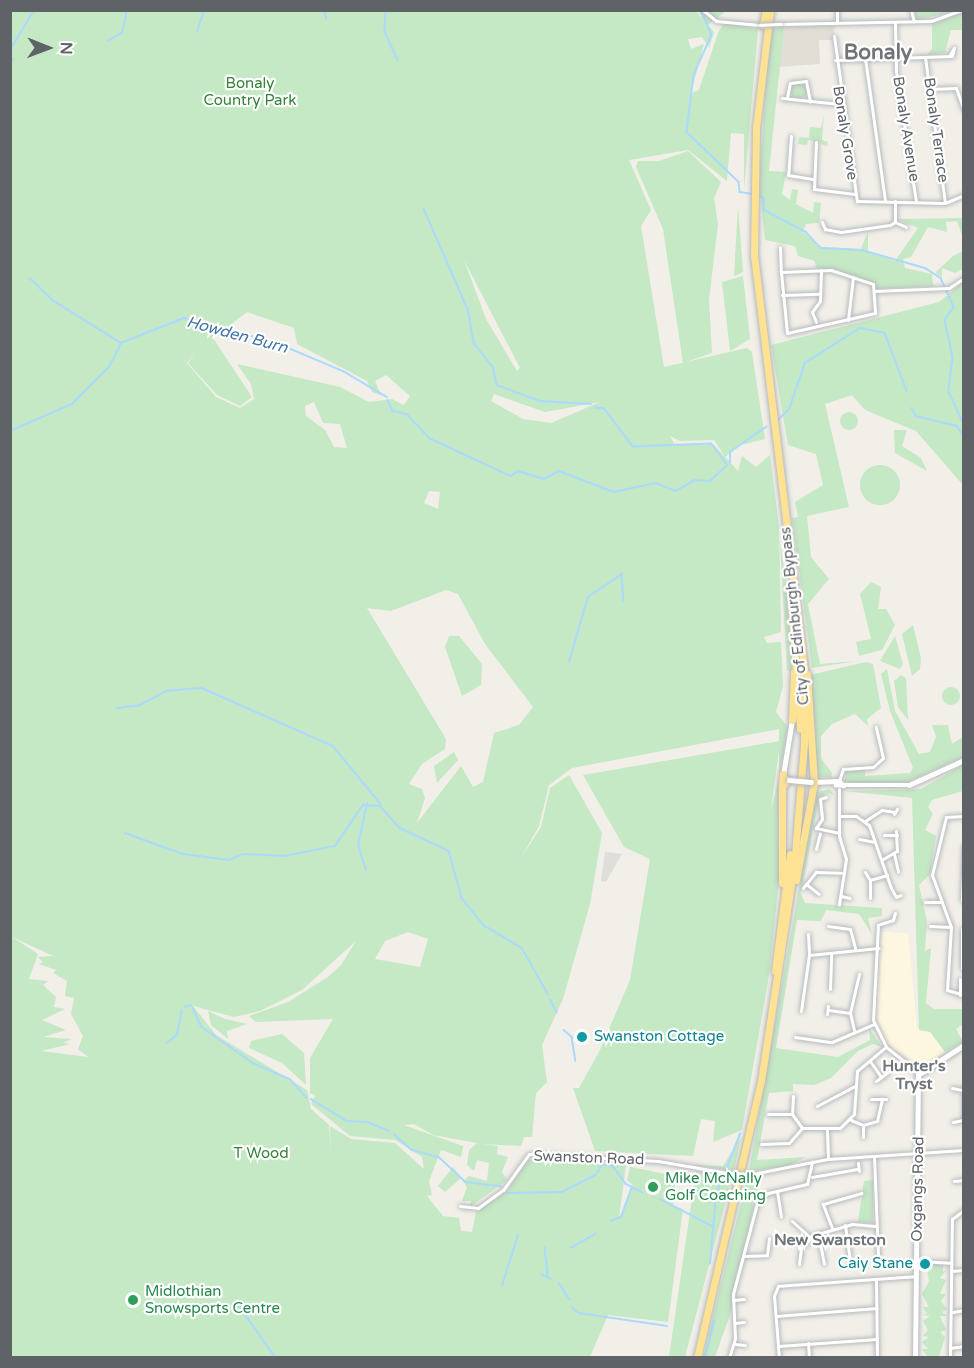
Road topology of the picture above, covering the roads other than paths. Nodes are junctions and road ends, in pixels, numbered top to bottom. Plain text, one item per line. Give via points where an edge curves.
1 (704, 10) edge
2 (765, 10) edge
3 (770, 10) edge
4 (837, 10) edge
5 (911, 10) edge
6 (961, 10) edge
7 (837, 22) junction
8 (895, 22) junction
9 (914, 22) junction
10 (834, 36) dead end
11 (948, 56) dead end
12 (895, 57) junction
13 (925, 57) junction
14 (865, 58) junction
15 (835, 60) junction
16 (930, 89) junction
17 (782, 98) dead end
18 (787, 98) junction
19 (810, 102) junction
20 (840, 104) junction
21 (963, 110) edge
22 (791, 136) dead end
23 (816, 142) dead end
24 (813, 179) junction
25 (751, 188) junction
26 (855, 194) junction
27 (963, 195) edge
28 (751, 200) junction
29 (885, 201) junction
30 (895, 201) junction
31 (916, 201) junction
32 (945, 203) junction
33 (822, 222) dead end
34 (895, 222) junction
35 (906, 227) dead end
36 (780, 247) dead end
37 (821, 270) junction
38 (781, 272) junction
39 (853, 277) junction
40 (963, 278) edge
41 (874, 291) junction
42 (820, 294) junction
43 (782, 295) junction
44 (848, 320) junction
45 (816, 322) junction
46 (792, 604) junction
47 (798, 613) junction
48 (792, 720) joint
49 (876, 728) dead end
50 (963, 760) edge
51 (785, 780) junction
52 (813, 782) junction
53 (839, 785) junction
54 (826, 797) dead end
55 (868, 807) dead end
56 (895, 812) dead end
57 (872, 814) junction
58 (839, 816) junction
59 (963, 816) edge
60 (865, 820) junction
61 (839, 832) junction
62 (819, 833) junction
63 (884, 835) dead end
64 (862, 839) dead end
65 (875, 842) junction
66 (963, 844) edge
67 (816, 849) dead end
68 (894, 854) junction
69 (882, 859) junction
70 (865, 872) dead end
71 (898, 872) dead end
72 (842, 873) junction
73 (887, 875) junction
74 (870, 880) junction
75 (819, 894) dead end
76 (901, 895) dead end
77 (841, 896) junction
78 (850, 898) dead end
79 (870, 898) dead end
80 (962, 900) dead end
81 (925, 902) dead end
82 (942, 902) junction
83 (839, 904) dead end
84 (895, 913) dead end
85 (930, 926) dead end
86 (831, 927) dead end
87 (951, 928) junction
88 (963, 929) edge
89 (808, 934) dead end
90 (802, 939) dead end
91 (808, 939) junction
92 (855, 948) junction
93 (879, 948) junction
94 (780, 953) junction
95 (831, 954) junction
96 (809, 955) junction
97 (961, 965) dead end
98 (861, 977) dead end
99 (960, 980) dead end
100 (832, 986) dead end
101 (962, 995) edge
102 (828, 1010) dead end
103 (801, 1011) dead end
104 (850, 1013) junction
105 (874, 1024) junction
106 (854, 1030) junction
107 (799, 1032) dead end
108 (963, 1045) edge
109 (886, 1047) junction
110 (870, 1061) junction
111 (888, 1072) dead end
112 (919, 1073) junction
113 (881, 1077) junction
114 (876, 1081) dead end
115 (855, 1086) junction
116 (952, 1088) dead end
117 (963, 1088) edge
118 (793, 1096) dead end
119 (871, 1099) dead end
120 (817, 1106) dead end
121 (770, 1113) dead end
122 (792, 1114) junction
123 (851, 1120) junction
124 (963, 1120) edge
125 (953, 1122) dead end
126 (863, 1125) junction
127 (802, 1128) junction
128 (826, 1130) junction
129 (863, 1137) dead end
130 (763, 1143) dead end
131 (963, 1150) edge
132 (920, 1154) junction
133 (874, 1156) junction
134 (828, 1159) junction
135 (812, 1162) junction
136 (858, 1163) dead end
137 (812, 1177) junction
138 (963, 1180) edge
139 (954, 1181) dead end
140 (777, 1191) junction
141 (861, 1193) dead end
142 (460, 1206) dead end
143 (963, 1210) edge
144 (781, 1217) dead end
145 (792, 1221) dead end
146 (845, 1225) junction
147 (875, 1226) junction
148 (832, 1228) junction
149 (818, 1233) junction
150 (810, 1237) junction
151 (769, 1238) dead end
152 (743, 1256) junction
153 (878, 1257) dead end
154 (850, 1260) dead end
155 (917, 1261) junction
156 (823, 1262) dead end
157 (798, 1263) dead end
158 (951, 1263) junction
159 (963, 1270) edge
160 (951, 1271) junction
161 (916, 1276) junction
162 (876, 1279) junction
163 (744, 1299) dead end
164 (733, 1300) junction
165 (877, 1308) junction
166 (963, 1310) edge
167 (953, 1312) junction
168 (776, 1316) junction
169 (744, 1322) dead end
170 (735, 1323) junction
171 (877, 1339) junction
172 (808, 1343) junction
173 (735, 1344) junction
174 (745, 1345) dead end
175 (778, 1346) junction
176 (963, 1346) edge
177 (951, 1348) junction
178 (695, 1358) edge
179 (729, 1358) edge
180 (779, 1358) edge
181 (809, 1358) edge
182 (877, 1358) edge
183 (915, 1358) edge
184 (950, 1358) edge

1 - 7 street, bridge via 716,21 760,25
2 - 25 highway, City of Edinburgh Bypass
3 - 25 highway, City of Edinburgh Bypass
4 - 7 street
5 - 9 street
6 - 9 street
7 - 8 street
8 - 9 street
8 - 12 street, Bonaly Avenue
10 - 15 street, Bonaly Grove
11 - 13 street
12 - 13 street
12 - 14 street
12 - 31 street, Bonaly Avenue
13 - 16 street, Bonaly Terrace
14 - 15 street
14 - 29 street
15 - 20 street, Bonaly Grove
16 - 21 street via 956,88
16 - 32 street, Bonaly Terrace
17 - 18 street
18 - 19 street
18 - 19 street via 790,83 806,81
19 - 20 street
20 - 26 street, Bonaly Grove
22 - 24 street via 788,175
23 - 24 street
24 - 26 street via 815,190
25 - 28 highway, City of Edinburgh Bypass
26 - 29 street via 858,201
27 - 32 street
28 - 46 highway, City of Edinburgh Bypass via 757,342
28 - 47 highway, City of Edinburgh Bypass via 760,331
29 - 30 street
30 - 31 street
30 - 34 street
31 - 32 street
33 - 34 street via 825,229 841,232
34 - 35 street
36 - 38 street
37 - 38 street
37 - 39 street
37 - 42 street
38 - 43 street
39 - 41 street via 873,284
39 - 44 street
40 - 41 street via 950,288
41 - 44 street via 874,314
42 - 43 street
42 - 45 street via 812,312
43 - 45 street via 784,331
44 - 45 street
46 - 48 highway
46 - 94 highway, City of Edinburgh Bypass via 800,740
47 - 52 highway via 814,726
47 - 94 highway, City of Edinburgh Bypass via 804,744
48 - 51 main road
49 - 53 street via 883,732 882,760 843,769
50 - 53 main road via 909,785
51 - 52 main road, bridge
51 - 94 highway
52 - 53 main road
52 - 94 highway
53 - 58 street
54 - 62 street via 820,799
55 - 57 street
56 - 57 street
57 - 60 street
58 - 60 street
58 - 61 street
59 - 82 street via 946,817 933,857 932,878
60 - 65 street
61 - 62 street
61 - 72 street via 846,859
62 - 67 street
63 - 68 street via 896,833
64 - 65 street
65 - 69 street
66 - 80 street
68 - 69 street
68 - 71 street
69 - 73 street
70 - 74 street
72 - 75 street via 809,873 804,886
72 - 77 street
73 - 74 street
73 - 76 street via 896,897
74 - 79 street
77 - 78 street
77 - 83 street
81 - 82 street
82 - 87 street
84 - 93 street via 895,922 880,920
85 - 87 street
86 - 92 street via 851,928
87 - 88 street
87 - 101 street via 947,990
88 - 97 street
89 - 91 street
90 - 91 street
91 - 96 street
92 - 93 street
92 - 95 street
93 - 105 street
94 - 178 highway, City of Edinburgh Bypass via 741,1162
94 - 178 highway, City of Edinburgh Bypass via 752,1131 710,1311
95 - 96 street
95 - 100 street
96 - 103 street
98 - 104 street
99 - 101 street
102 - 104 street
104 - 106 street
105 - 106 street
105 - 109 street
106 - 107 street via 832,1042 796,1037
108 - 112 main road
109 - 110 street
109 - 112 street
110 - 113 street
110 - 115 street via 857,1071
111 - 113 street
112 - 132 main road, Oxgangs Road
113 - 114 street
115 - 120 street
115 - 123 street
116 - 117 street
117 - 124 street
118 - 122 street
119 - 126 street via 884,1099 880,1119
121 - 122 street
122 - 127 street
123 - 126 street
123 - 128 street
124 - 125 street
126 - 129 street
127 - 128 street
127 - 130 street via 789,1143
128 - 134 street
131 - 132 street, Swanston Road
132 - 133 street, Swanston Road
132 - 155 main road, Oxgangs Road
133 - 134 street, Swanston Road
133 - 147 street
134 - 135 street, Swanston Road
135 - 137 street
135 - 142 street, Swanston Road, bridge via 752,1174 658,1161 529,1154 502,1190 478,1208
136 - 137 street via 858,1170
137 - 140 street via 803,1186
138 - 139 street
140 - 144 street
140 - 152 street via 757,1203
141 - 148 street via 821,1205
143 - 158 street via 952,1218
145 - 150 street
146 - 147 street
146 - 148 street
146 - 154 street
147 - 153 street
148 - 149 street
149 - 150 street
149 - 156 street
150 - 157 street
151 - 152 street via 769,1253
152 - 164 street
155 - 158 street
155 - 161 main road, Oxgangs Road
158 - 160 street
159 - 160 street
160 - 167 street
161 - 162 street
161 - 183 main road, Oxgangs Road
162 - 165 street
162 - 168 street via 778,1286
163 - 164 street
164 - 170 street
165 - 168 street
165 - 171 street
166 - 167 street
167 - 177 street
168 - 175 street
169 - 170 street
170 - 173 street
171 - 172 street
171 - 182 street
172 - 175 street
172 - 181 street
173 - 174 street
173 - 179 street
175 - 180 street
176 - 177 street
177 - 184 street

